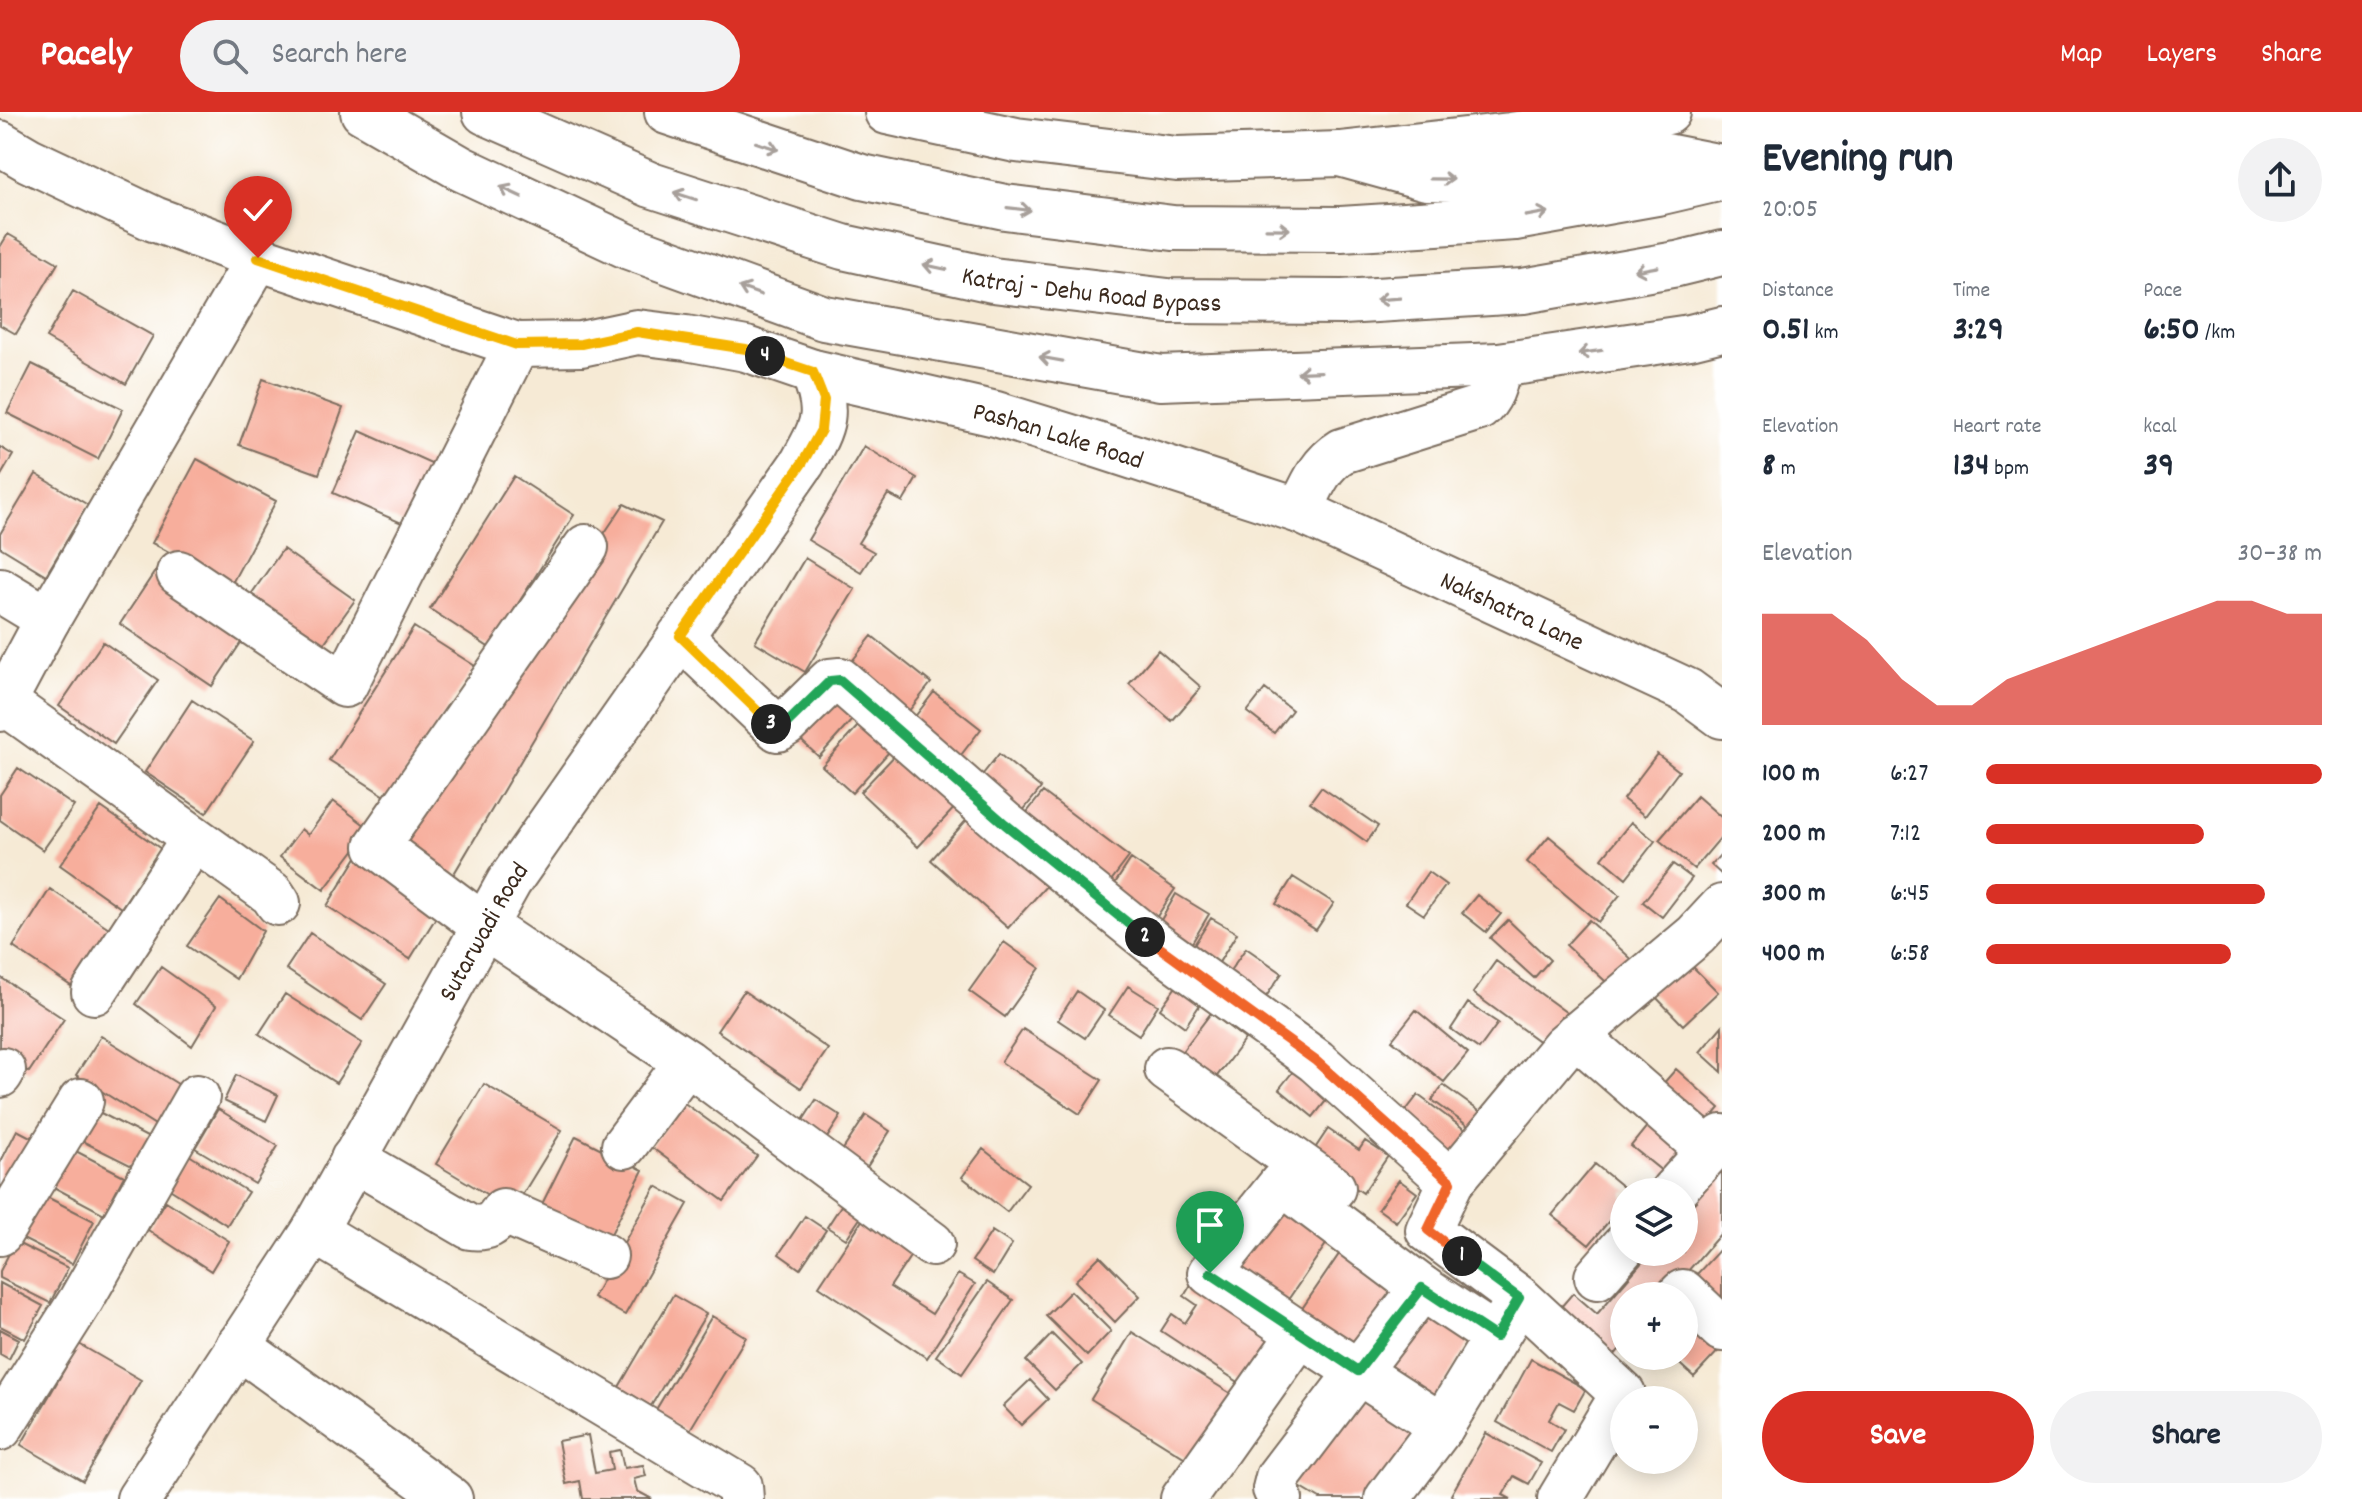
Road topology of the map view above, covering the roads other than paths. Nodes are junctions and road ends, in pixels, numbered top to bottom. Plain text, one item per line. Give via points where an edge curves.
1 (363, 112) edge
2 (485, 112) edge
3 (667, 112) edge
4 (887, 112) edge
5 (1668, 112) edge
6 (0, 143) edge
7 (1340, 154) junction
8 (1722, 167) edge
9 (1722, 178) edge
10 (1722, 253) edge
11 (258, 258) junction
12 (1722, 329) edge
13 (517, 345) junction
14 (1499, 365) junction
15 (813, 372) junction
16 (1300, 511) junction
17 (586, 547) dead end
18 (179, 573) dead end
19 (0, 590) edge
20 (48, 619) junction
21 (680, 636) junction
22 (2, 706) edge
23 (1722, 716) edge
24 (194, 839) junction
25 (278, 903) dead end
26 (1722, 907) edge
27 (484, 926) junction
28 (94, 992) dead end
29 (1576, 1035) junction
30 (687, 1062) junction
31 (1167, 1069) dead end
32 (197, 1097) dead end
33 (81, 1101) dead end
34 (1715, 1144) edge
35 (624, 1146) dead end
36 (353, 1159) junction
37 (1685, 1178) edge
38 (1451, 1182) junction
39 (1428, 1230) junction
40 (314, 1231) junction
41 (0, 1233) edge
42 (932, 1244) dead end
43 (605, 1256) dead end
44 (1422, 1288) junction
45 (1519, 1298) junction
46 (1698, 1306) edge
47 (1722, 1329) edge
48 (1300, 1334) junction
49 (1496, 1337) junction
50 (238, 1346) junction
51 (1610, 1361) edge
52 (1615, 1370) edge
53 (1358, 1371) junction
54 (1442, 1426) junction
55 (0, 1428) edge
56 (156, 1495) edge
57 (450, 1499) edge
58 (741, 1499) edge
59 (1183, 1499) edge
60 (1280, 1499) edge
61 (1387, 1499) edge
62 (1560, 1499) edge

14 -> 1 main road via 1161,378 824,318 629,247 462,169
10 -> 2 main road, Katraj - Dehu Road Bypass via 1523,291 1343,302 1168,301 993,280 843,247 651,185
3 -> 9 main road via 862,177 1005,207 1173,228 1341,229 1515,218
4 - 7 main road via 1016,140 1177,159
5 - 7 main road
6 - 11 main road, Pashan Lake Road via 154,219
7 -> 8 main road via 1427,178 1490,179 1661,155
11 - 13 main road, Pashan Lake Road
11 - 20 main road
12 -> 14 main road
13 - 15 main road, Pashan Lake Road via 581,344 637,332 746,349
13 - 18 main road via 345,685
14 - 16 main road via 1488,401 1479,408 1330,459
15 - 16 main road, Pashan Lake Road via 996,414
15 - 21 main road, Sutarwadi Road via 824,400 821,430
16 - 23 main road, Nakshatra Lane via 1688,691
17 - 27 main road via 377,846
19 - 20 main road
20 - 22 main road
21 - 27 main road, Sutarwadi Road
21 - 38 main road via 778,729 830,681 840,680 1005,824 1153,943 1316,1061
22 - 24 main road
24 - 25 main road
24 - 28 main road
26 - 29 main road
27 - 30 main road
27 - 36 main road, Sutarwadi Road
29 - 34 main road
29 - 38 main road
30 - 35 main road
30 - 42 main road
31 - 39 main road via 1400,1235
32 - 55 main road via 81,1300
33 - 41 main road
34 - 37 main road
36 - 40 main road, Sutarwadi Road
36 - 43 main road via 470,1227 483,1229 503,1211
38 - 39 main road
39 - 45 main road
40 - 50 main road, Sutarwadi Road
40 - 58 main road via 740,1486
44 - 48 main road via 1282,1183 1210,1273
44 - 49 main road
44 - 53 main road
45 - 49 main road
45 - 51 main road
46 - 47 main road
48 - 53 main road
48 - 59 main road
49 - 54 main road
50 - 56 main road, Sutarwadi Road
50 - 57 main road
52 - 62 main road via 1623,1394
53 - 54 main road
53 - 60 main road via 1278,1477 1275,1489
54 - 61 main road

